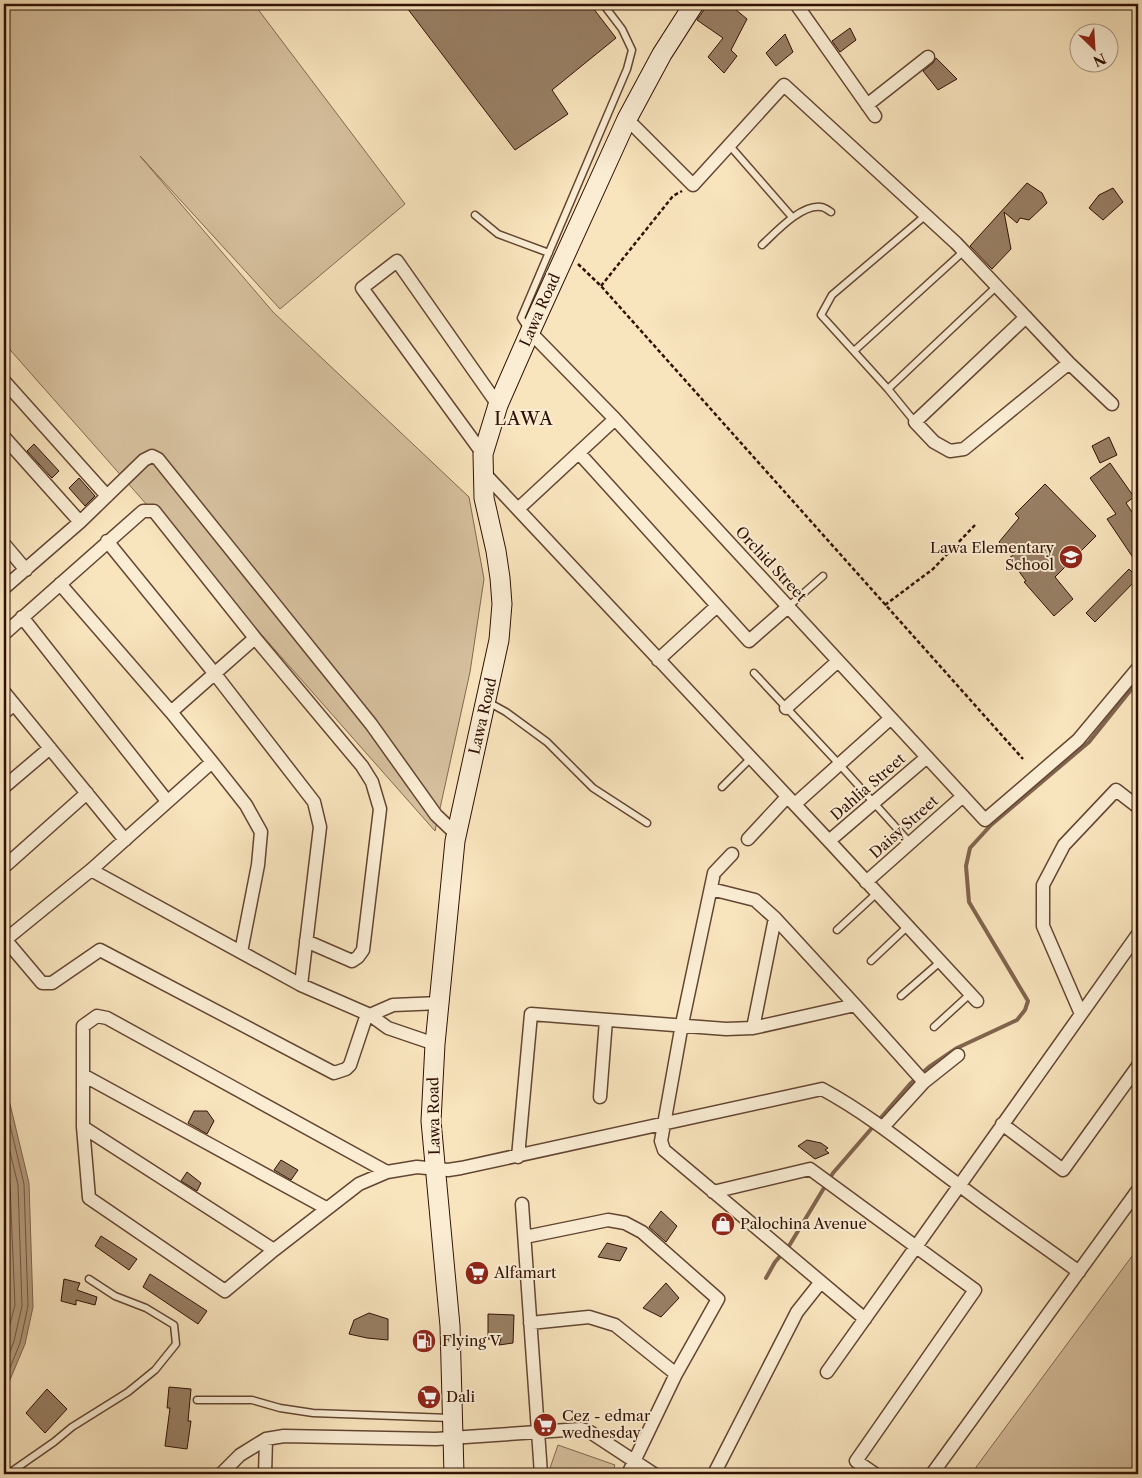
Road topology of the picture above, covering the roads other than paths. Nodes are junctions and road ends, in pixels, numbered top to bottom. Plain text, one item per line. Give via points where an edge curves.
1 (603, 4) edge
2 (694, 4) edge
3 (796, 4) edge
4 (928, 57) dead end
5 (867, 105) junction
6 (875, 116) dead end
7 (627, 119) junction
8 (730, 146) junction
9 (831, 212) dead end
10 (475, 215) dead end
11 (926, 215) junction
12 (792, 217) junction
13 (762, 245) dead end
14 (964, 250) junction
15 (557, 253) junction
16 (997, 286) junction
17 (1026, 317) junction
18 (530, 332) junction
19 (854, 351) junction
20 (1069, 363) junction
21 (4, 381) edge
22 (888, 389) junction
23 (1112, 404) dead end
24 (498, 405) junction
25 (615, 419) junction
26 (915, 422) junction
27 (4, 437) edge
28 (579, 453) junction
29 (483, 463) junction
30 (107, 496) junction
31 (518, 509) junction
32 (80, 522) junction
33 (107, 542) junction
34 (4, 544) edge
35 (26, 570) junction
36 (823, 576) dead end
37 (60, 584) junction
38 (4, 588) edge
39 (717, 606) junction
40 (789, 606) junction
41 (22, 617) junction
42 (4, 634) edge
43 (255, 638) junction
44 (658, 660) junction
45 (838, 661) junction
46 (1138, 668) edge
47 (754, 673) dead end
48 (215, 674) junction
49 (4, 692) edge
50 (486, 701) junction
51 (9, 708) edge
52 (786, 708) junction
53 (171, 712) junction
54 (891, 718) junction
55 (50, 748) junction
56 (927, 757) junction
57 (751, 758) junction
58 (212, 762) junction
59 (839, 764) junction
60 (4, 787) edge
61 (722, 787) dead end
62 (87, 793) junction
63 (963, 796) junction
64 (791, 800) junction
65 (167, 801) junction
66 (873, 803) junction
67 (1138, 807) edge
68 (648, 823) dead end
69 (456, 834) junction
70 (748, 838) dead end
71 (125, 840) junction
72 (829, 841) junction
73 (910, 843) junction
74 (732, 854) dead end
75 (4, 866) edge
76 (91, 870) junction
77 (866, 882) junction
78 (711, 889) junction
79 (877, 893) junction
80 (775, 918) junction
81 (907, 927) junction
82 (837, 930) dead end
83 (1138, 934) edge
84 (4, 939) edge
85 (306, 941) junction
86 (241, 952) junction
87 (871, 961) dead end
88 (940, 962) junction
89 (301, 985) junction
90 (901, 996) dead end
91 (974, 998) joint
92 (440, 1003) junction
93 (855, 1005) junction
94 (1081, 1014) junction
95 (369, 1015) junction
96 (606, 1020) junction
97 (682, 1024) junction
98 (934, 1027) dead end
99 (753, 1028) junction
100 (435, 1044) junction
101 (958, 1055) dead end
102 (1137, 1072) edge
103 (83, 1075) junction
104 (924, 1082) junction
105 (600, 1097) dead end
106 (662, 1124) junction
107 (1002, 1124) junction
108 (83, 1127) junction
109 (883, 1127) junction
110 (518, 1157) junction
111 (436, 1170) junction
112 (387, 1172) junction
113 (960, 1186) junction
114 (1138, 1190) edge
115 (713, 1192) junction
116 (522, 1204) dead end
117 (326, 1208) junction
118 (525, 1237) junction
119 (916, 1247) junction
120 (274, 1250) junction
121 (1079, 1272) junction
122 (89, 1279) dead end
123 (820, 1282) junction
124 (865, 1319) junction
125 (530, 1323) junction
126 (827, 1372) dead end
127 (676, 1374) junction
128 (197, 1400) dead end
129 (454, 1428) junction
130 (537, 1433) junction
131 (266, 1440) junction
132 (634, 1461) junction
133 (8, 1474) edge
134 (221, 1474) edge
135 (265, 1474) edge
136 (454, 1474) edge
137 (541, 1474) edge
138 (628, 1474) edge
139 (654, 1474) edge
140 (714, 1474) edge
141 (874, 1474) edge
142 (932, 1474) edge

1 - 15 lane via 622,29 632,50
2 - 7 main road, Lawa Road
3 - 5 street
4 - 5 street
5 - 6 street
7 - 8 street via 693,185
7 - 15 main road, Lawa Road
8 - 11 street via 784,85
8 - 12 lane
9 - 12 lane via 822,206 809,208
10 - 15 lane via 498,234
11 - 14 street
11 - 19 lane via 832,295 821,315
12 - 13 lane
14 - 16 street
14 - 19 lane
15 - 18 main road, Lawa Road
16 - 17 street
16 - 22 lane
17 - 20 street
17 - 26 street
18 - 24 main road, Lawa Road
18 - 25 street, Orchid Street
19 - 22 lane
20 - 23 street
20 - 26 street via 964,448 950,451 934,442
21 - 30 street
22 - 26 lane
24 - 29 main road, Lawa Road
24 - 29 street via 397,261 362,288
25 - 28 street
25 - 40 street, Orchid Street
27 - 32 street
28 - 31 street
28 - 39 street
29 - 31 street
29 - 50 main road, Lawa Road via 486,505 496,551 502,604 500,640
30 - 32 street
30 - 69 street via 144,460 152,456 158,459 370,724 436,815
31 - 44 street
32 - 35 street
33 - 37 street
33 - 43 street via 143,512 154,511
33 - 48 street
34 - 35 street
35 - 38 street
36 - 40 lane
37 - 41 street
37 - 53 street
39 - 40 street via 749,642
39 - 44 street
40 - 45 street, Orchid Street
41 - 42 street
41 - 65 street
43 - 48 street
43 - 85 street via 362,766 372,782 380,809 362,950 352,960
44 - 57 street
45 - 52 street
45 - 54 street, Orchid Street
46 - 63 street, Orchid Street via 1078,740 985,820
47 - 52 lane
48 - 53 street
48 - 85 street via 314,802 320,827
49 - 51 street
50 - 68 lane via 547,742 593,788
50 - 69 main road, Lawa Road
51 - 55 street
52 - 59 lane
53 - 58 street
54 - 56 street, Orchid Street
54 - 59 street
55 - 60 street
55 - 62 street
56 - 63 street, Orchid Street
56 - 66 street, Dahlia Street
57 - 61 lane
57 - 64 street
58 - 65 street
58 - 86 street via 246,806 260,832 258,865
59 - 64 street
59 - 66 lane
62 - 71 street
62 - 75 street
63 - 73 street, Daisy Street
64 - 70 street
64 - 72 street
65 - 71 street
66 - 72 street, Dahlia Street
66 - 73 lane
67 - 94 street via 1116,790 1064,845 1043,885 1043,926
69 - 92 main road, Lawa Road
71 - 76 street
72 - 77 street
73 - 77 street, Daisy Street
74 - 78 street via 714,873
76 - 84 street
76 - 86 street
77 - 79 street
78 - 80 street via 755,900
78 - 97 street
79 - 81 street
79 - 82 lane
80 - 93 street
80 - 99 street
81 - 87 lane
81 - 88 street
83 - 94 street
84 - 95 street via 42,983 52,983 100,950 334,1073 350,1065
85 - 89 street
86 - 89 street
88 - 90 lane
88 - 91 street
89 - 95 street
91 - 98 lane
92 - 95 street via 393,1006
92 - 100 main road, Lawa Road
93 - 99 street
93 - 104 street
94 - 107 street
95 - 100 street via 388,1028
96 - 97 street
96 - 105 street
96 - 110 street via 531,1014
97 - 99 street via 726,1029
97 - 106 street
100 - 111 main road, Lawa Road via 431,1121
101 - 104 street
102 - 107 street via 1063,1170
103 - 108 street
103 - 112 street via 83,1026 97,1016 107,1018
103 - 117 street
104 - 109 street
106 - 109 street via 822,1089
106 - 110 street
106 - 115 street via 664,1150
107 - 113 street
108 - 120 street
108 - 120 street via 89,1198 225,1291
109 - 113 street
110 - 111 street
111 - 112 street via 417,1167
111 - 129 main road, Lawa Road via 450,1326
112 - 117 street via 359,1184
113 - 119 street
113 - 121 street
114 - 121 street
115 - 119 street via 810,1169
115 - 123 street
116 - 118 street
117 - 120 street
118 - 125 street
118 - 127 street via 608,1220 625,1223 642,1232 718,1299
119 - 124 street
119 - 141 street via 975,1290 856,1461
121 - 142 street
122 - 133 lane via 115,1296 146,1308 174,1325 176,1344 155,1370 128,1392 72,1427
123 - 124 street
123 - 140 street via 797,1312
124 - 126 street
125 - 127 street via 589,1318 615,1325
125 - 130 street
127 - 132 street
128 - 129 lane via 252,1400 313,1413
129 - 130 street
129 - 131 street via 436,1439 284,1436
129 - 136 main road, Lawa Road
130 - 132 street via 581,1429
130 - 137 street
131 - 134 street via 240,1455
131 - 135 street
132 - 138 street
132 - 139 street

